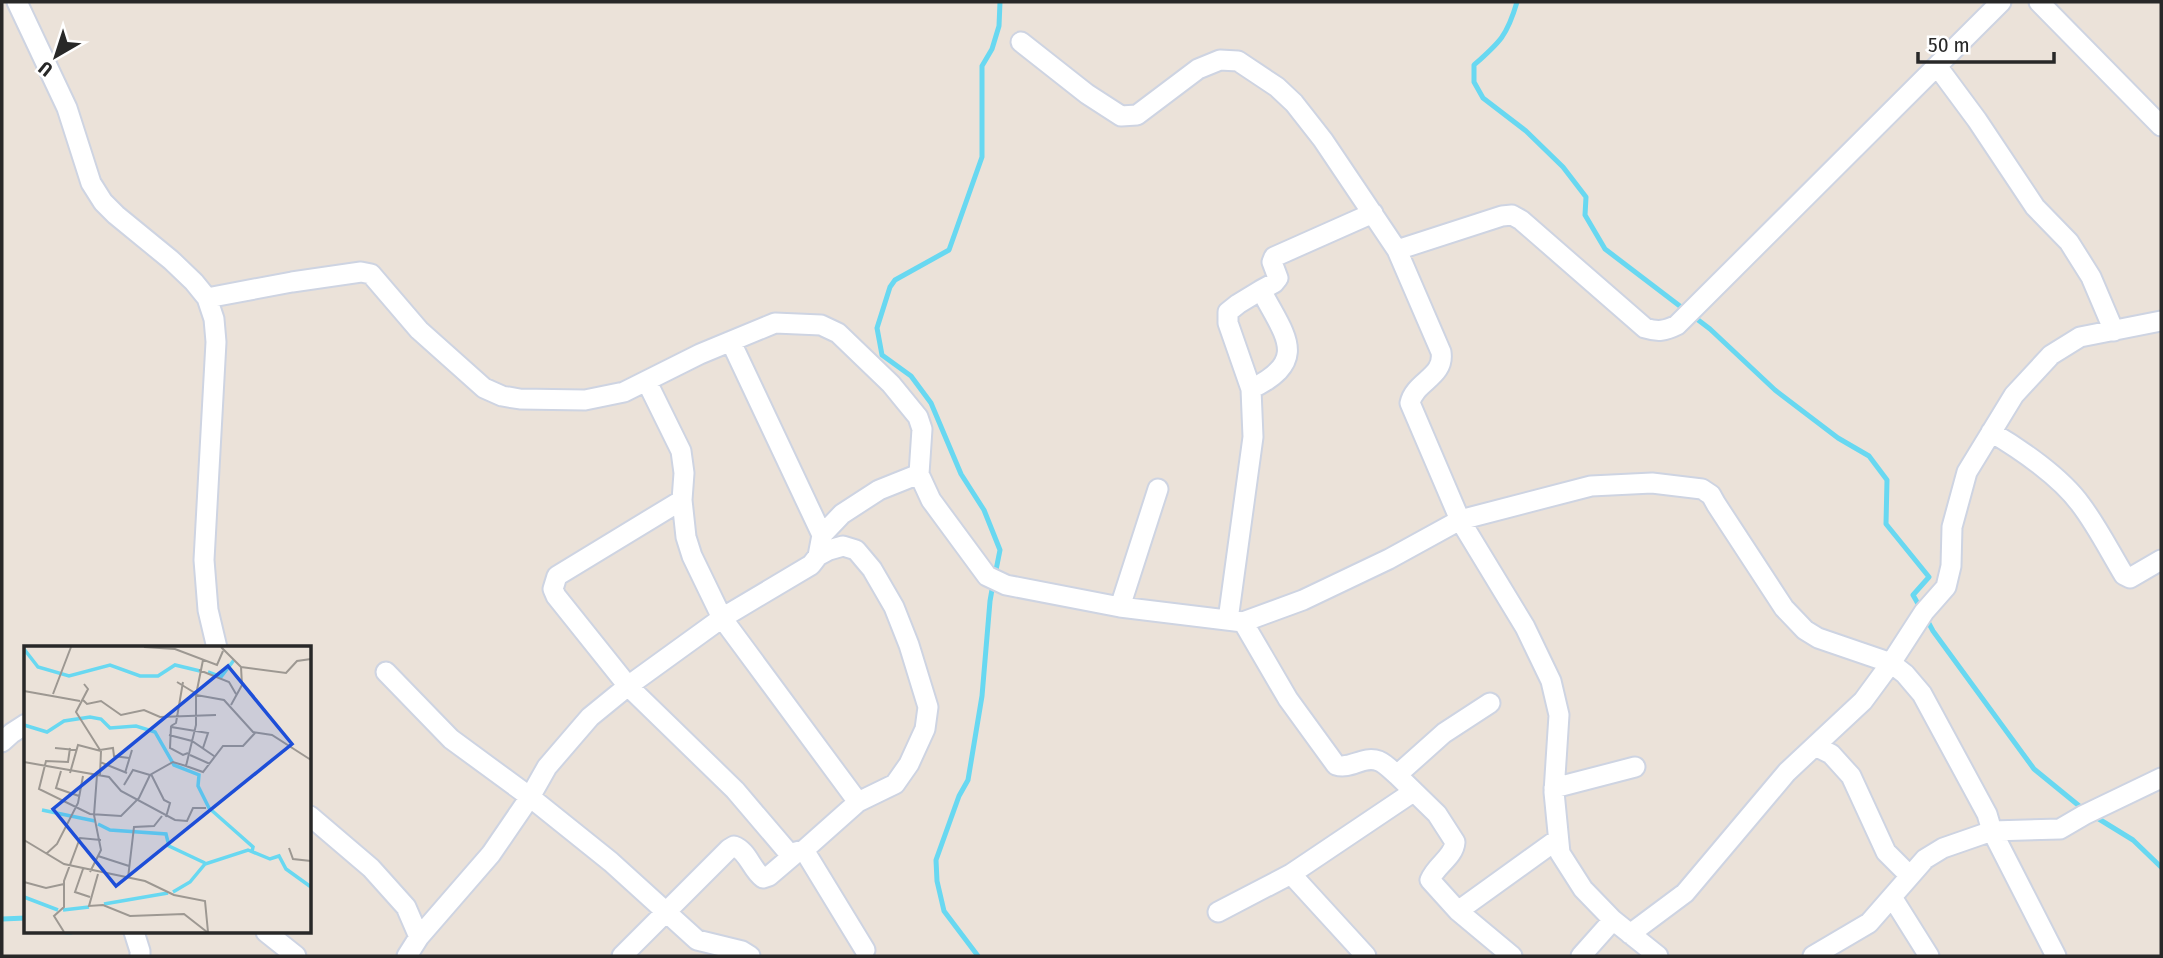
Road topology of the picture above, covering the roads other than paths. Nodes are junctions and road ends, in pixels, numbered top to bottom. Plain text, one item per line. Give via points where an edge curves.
1 (17, 2) edge
2 (2001, 2) edge
3 (2039, 2) edge
4 (1021, 41) dead end
5 (1937, 66) junction
6 (2161, 126) edge
7 (1373, 212) junction
8 (1397, 250) junction
9 (1261, 290) junction
10 (207, 298) junction
11 (2161, 320) edge
12 (2114, 331) junction
13 (731, 342) junction
14 (647, 382) junction
15 (1251, 389) junction
16 (1991, 432) junction
17 (919, 474) junction
18 (1158, 489) dead end
19 (682, 500) junction
20 (1460, 520) junction
21 (822, 535) junction
22 (818, 556) junction
23 (2161, 560) edge
24 (1120, 607) junction
25 (722, 618) junction
26 (1236, 621) junction
27 (217, 646) edge
28 (1891, 663) junction
29 (386, 672) dead end
30 (628, 685) junction
31 (1490, 703) dead end
32 (24, 725) edge
33 (2, 742) edge
34 (1815, 746) junction
35 (1634, 767) dead end
36 (1397, 775) junction
37 (2161, 778) edge
38 (1554, 788) junction
39 (1413, 792) junction
40 (530, 796) junction
41 (858, 802) junction
42 (312, 818) edge
43 (1992, 831) junction
44 (1558, 839) junction
45 (800, 851) junction
46 (1291, 874) junction
47 (1910, 876) junction
48 (1892, 897) junction
49 (666, 911) junction
50 (1458, 911) junction
51 (1218, 912) dead end
52 (1613, 920) junction
53 (134, 934) edge
54 (268, 934) edge
55 (1630, 934) junction
56 (419, 937) junction
57 (866, 950) dead end
58 (140, 956) edge
59 (296, 956) edge
60 (407, 956) edge
61 (622, 956) edge
62 (750, 956) edge
63 (1366, 956) edge
64 (1511, 956) edge
65 (1581, 956) edge
66 (1658, 956) edge
67 (1813, 956) edge
68 (1929, 956) edge
69 (2056, 956) edge

1 - 10 street via 67,108 91,183 103,202 171,260
2 - 5 street
3 - 6 street
4 - 7 street via 1121,116 1137,115 1198,69 1220,60 1238,61 1294,103
5 - 8 street via 1677,325 1666,330 1645,328 1512,215
5 - 12 street via 2035,207 2069,242 2091,277
7 - 8 street
7 - 9 street via 1274,257 1278,278
8 - 20 street via 1443,362 1410,403
9 - 15 street via 1228,313
9 - 15 street via 1289,352 1281,368
10 - 14 street via 365,272 375,277 419,330 484,388 502,397 585,400
10 - 27 street via 216,342 204,560
11 - 12 street
12 - 16 street via 2080,337 2051,355 2014,395
13 - 14 street
13 - 17 street via 775,323 821,325 838,333 918,417 922,429
13 - 21 street
14 - 19 street via 681,451
15 - 26 street via 1253,437
16 - 23 street via 2014,445 2080,503 2124,575 2136,576
16 - 28 street via 1966,472 1952,527 1951,566 1945,587
17 - 21 street via 879,490 842,514
17 - 24 street via 931,500 987,576 1006,585
18 - 24 street
19 - 25 street via 692,556
19 - 30 street via 557,576 553,589
20 - 26 street via 1328,588
20 - 28 street via 1591,486 1652,483 1702,489 1711,495 1784,608 1805,630
20 - 38 street via 1525,627 1551,681 1559,715
21 - 22 street
22 - 25 street via 811,565
22 - 41 street via 843,546 856,550 872,569 894,607 928,707 925,729 895,784
24 - 26 street
25 - 30 street
25 - 41 street
26 - 36 street via 1331,761 1343,767 1363,760 1380,761
28 - 34 street via 1863,701
28 - 43 street via 1922,694
29 - 40 street via 451,739
30 - 40 street via 590,717 547,767
30 - 45 street via 735,790 787,851
31 - 36 street via 1444,733
32 - 33 street
34 - 47 street via 1831,754 1851,776 1886,852
34 - 55 street via 1787,772 1685,893
35 - 38 street
36 - 39 street
37 - 43 street via 2060,829
38 - 44 street
39 - 46 street
39 - 50 street via 1437,814 1455,842 1430,880
40 - 49 street
40 - 56 street via 491,854
41 - 45 street
42 - 56 street via 371,868 406,907
43 - 47 street via 1943,848
43 - 69 street
44 - 50 street
44 - 52 street via 1560,853 1583,889
45 - 49 street via 763,878 734,846
45 - 57 street
46 - 51 street
46 - 63 street
47 - 48 street
48 - 67 street via 1870,923
48 - 68 street
49 - 61 street
49 - 62 street via 697,940
50 - 64 street
52 - 55 street
52 - 65 street
53 - 58 street
54 - 59 street
55 - 66 street
56 - 60 street

